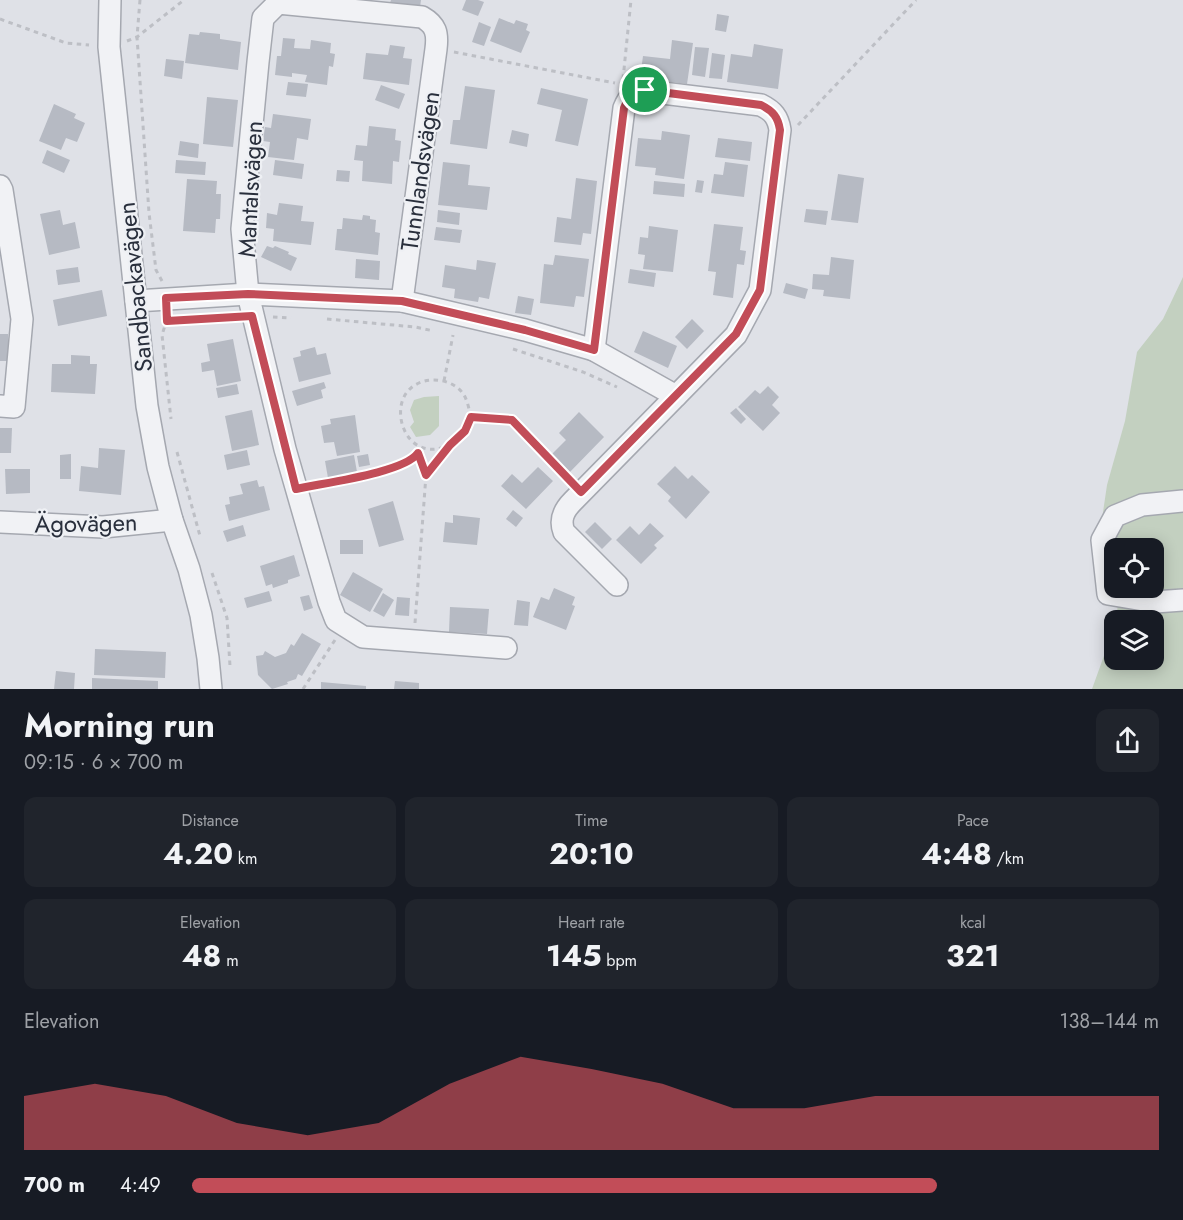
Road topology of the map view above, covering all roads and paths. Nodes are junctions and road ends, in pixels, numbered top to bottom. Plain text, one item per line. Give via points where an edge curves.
1 (110, 0) edge
2 (140, 0) edge
3 (631, 0) edge
4 (916, 0) edge
5 (437, 44) junction
6 (779, 139) junction
7 (0, 186) edge
8 (248, 294) junction
9 (166, 298) junction
10 (136, 301) junction
11 (402, 301) junction
12 (252, 316) junction
13 (296, 318) dead end
14 (318, 318) dead end
15 (167, 321) junction
16 (510, 348) dead end
17 (594, 350) junction
18 (444, 381) junction
19 (623, 390) dead end
20 (676, 396) junction
21 (0, 406) edge
22 (471, 417) junction
23 (172, 428) dead end
24 (450, 445) junction
25 (422, 447) junction
26 (176, 450) dead end
27 (418, 453) junction
28 (426, 475) junction
29 (296, 489) junction
30 (581, 492) junction
31 (1183, 501) edge
32 (172, 520) junction
33 (0, 522) edge
34 (204, 546) dead end
35 (211, 569) dead end
36 (617, 585) dead end
37 (1183, 600) edge
38 (347, 628) junction
39 (414, 640) junction
40 (506, 648) dead end
41 (230, 677) dead end
42 (210, 689) edge
43 (303, 689) edge

1 - 10 street, Sandbackavägen via 109,47
2 - 9 path via 137,37 149,213 156,270 165,286
3 - 5 path via 622,85
4 - 6 path via 790,133
5 - 8 street, Mantalsvägen via 436,29 423,17 278,3 263,18 242,229
5 - 11 street, Tunnlandsvägen
6 - 17 street via 778,118 761,105 645,90 628,97
6 - 20 street via 760,290 736,334
7 - 21 street via 22,319 14,407
8 - 9 street
8 - 11 street
8 - 12 street, Mantalsvägen
9 - 10 street
9 - 15 path
10 - 32 street, Sandbackavägen via 147,406
11 - 17 street
12 - 13 path
12 - 15 path
12 - 29 street, Mantalsvägen
14 - 18 path via 415,327 453,335
15 - 23 path via 162,335
16 - 19 path
17 - 20 street
18 - 22 path via 463,394
18 - 25 path via 421,382 404,397 400,413 405,430
20 - 30 street
22 - 24 path via 465,431
22 - 30 path via 512,420
24 - 25 path
24 - 28 path
25 - 27 path
26 - 34 path
27 - 28 path
27 - 29 path via 395,468
28 - 39 path
29 - 38 street, Mantalsvägen via 329,602 336,620
30 - 36 street via 566,508 561,525
31 - 37 street via 1142,505 1114,516 1102,540 1108,594 1155,602
32 - 33 street, Ägovägen via 103,527
32 - 42 street, Sandbackavägen via 201,615
35 - 41 path via 227,618
38 - 39 street via 363,637
38 - 43 path via 334,640
39 - 40 street

